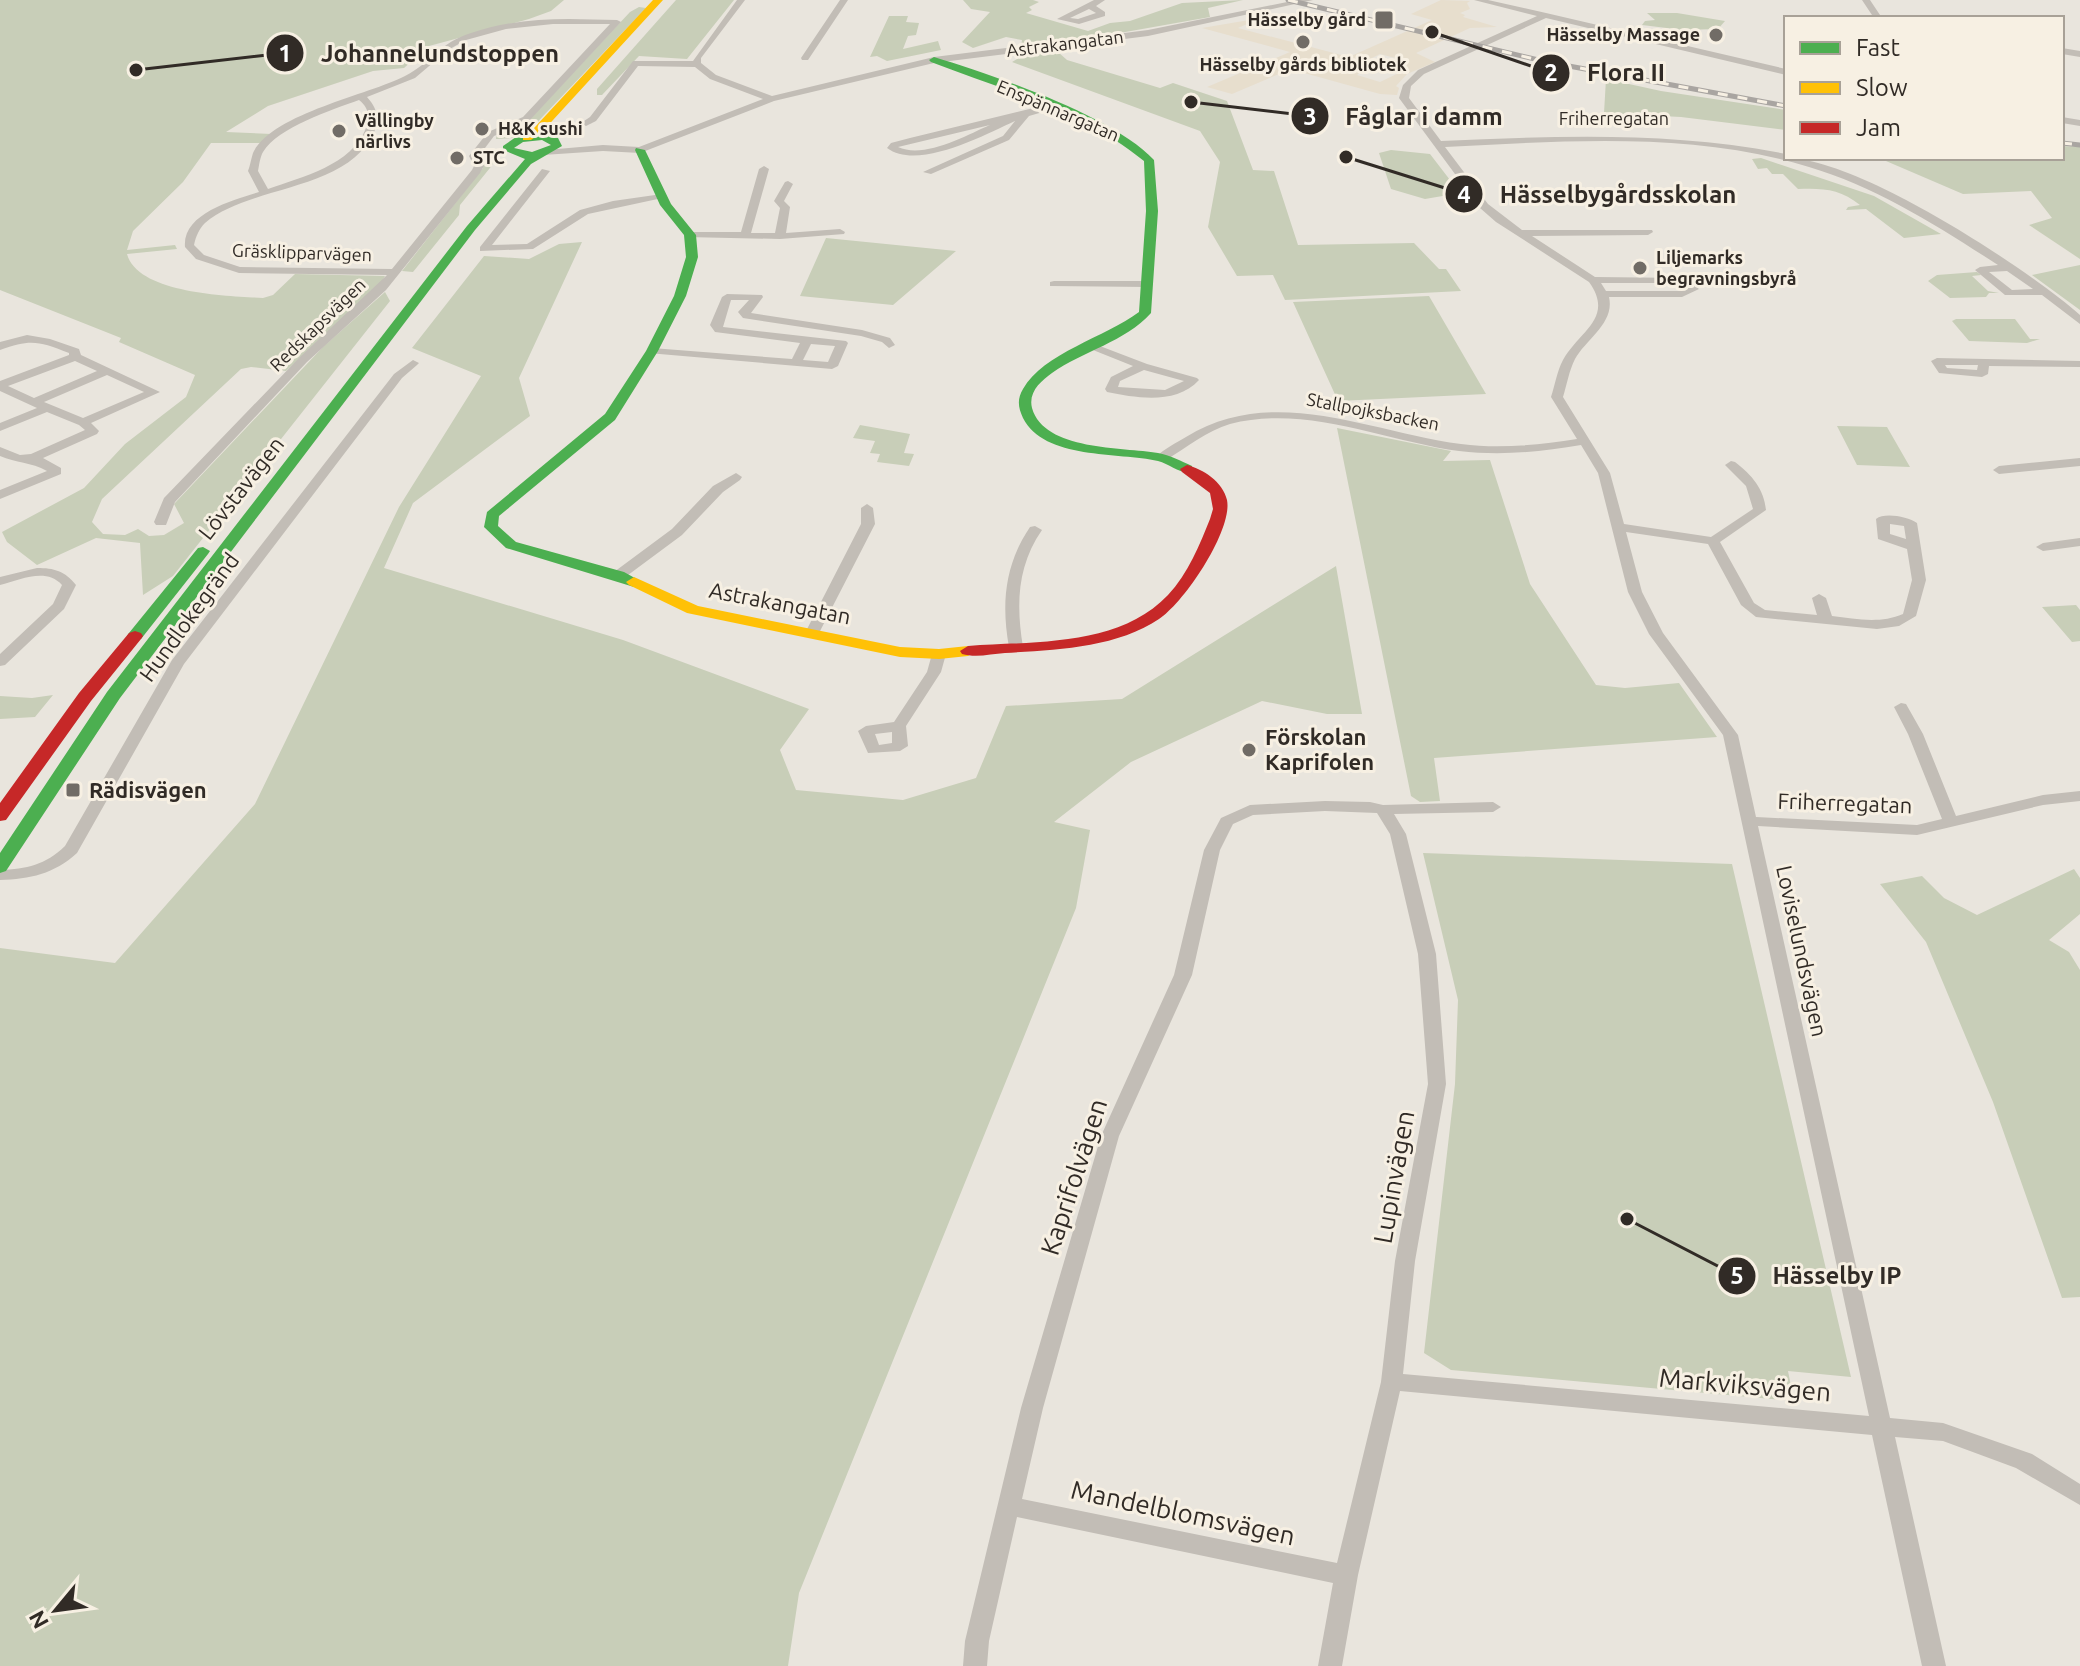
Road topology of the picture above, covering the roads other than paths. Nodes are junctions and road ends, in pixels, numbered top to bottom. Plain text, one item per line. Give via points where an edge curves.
1 (658, 0) edge
2 (670, 0) edge
3 (741, 0) edge
4 (844, 0) edge
5 (1101, 0) edge
6 (1309, 0) edge
7 (1478, 0) edge
8 (1091, 6) dead end
9 (1546, 15) junction
10 (805, 58) dead end
11 (934, 60) junction
12 (697, 64) junction
13 (1784, 72) edge
14 (361, 97) junction
15 (771, 99) junction
16 (1050, 107) junction
17 (1026, 115) junction
18 (1013, 119) junction
19 (586, 123) dead end
20 (483, 143) junction
21 (1440, 144) junction
22 (515, 145) junction
23 (640, 150) junction
24 (547, 151) junction
25 (1784, 157) edge
26 (1793, 160) edge
27 (764, 169) dead end
28 (928, 172) dead end
29 (788, 184) dead end
30 (265, 193) junction
31 (662, 197) junction
32 (779, 201) junction
33 (754, 204) junction
34 (840, 232) dead end
35 (1648, 232) dead end
36 (1522, 233) junction
37 (690, 235) junction
38 (745, 235) junction
39 (780, 236) junction
40 (2010, 267) junction
41 (395, 272) junction
42 (1589, 278) junction
43 (1054, 284) dead end
44 (1147, 284) junction
45 (2046, 292) junction
46 (1603, 294) junction
47 (2080, 321) edge
48 (807, 340) junction
49 (3, 341) edge
50 (889, 345) dead end
51 (1092, 346) junction
52 (652, 351) junction
53 (75, 357) junction
54 (796, 362) junction
55 (413, 363) dead end
56 (1984, 363) dead end
57 (2080, 364) edge
58 (1143, 366) junction
59 (107, 371) junction
60 (0, 386) edge
61 (34, 402) junction
62 (47, 408) junction
63 (83, 422) junction
64 (0, 427) edge
65 (1585, 441) junction
66 (0, 451) edge
67 (1162, 457) junction
68 (33, 458) junction
69 (2080, 462) edge
70 (1731, 465) dead end
71 (1999, 470) dead end
72 (736, 477) dead end
73 (0, 495) edge
74 (867, 508) dead end
75 (161, 522) dead end
76 (1620, 527) junction
77 (1035, 530) dead end
78 (1713, 541) junction
79 (2080, 542) edge
80 (1913, 546) dead end
81 (2043, 547) dead end
82 (619, 575) junction
83 (0, 581) edge
84 (1819, 598) dead end
85 (1826, 621) junction
86 (812, 633) junction
87 (1016, 647) junction
88 (939, 654) junction
89 (0, 662) edge
90 (1901, 707) dead end
91 (899, 726) dead end
92 (2080, 796) edge
93 (1493, 807) dead end
94 (1383, 810) junction
95 (0, 816) edge
96 (1749, 821) junction
97 (1951, 822) junction
98 (0, 867) edge
99 (0, 875) edge
100 (1392, 1382) junction
101 (1880, 1424) junction
102 (2080, 1495) edge
103 (1009, 1506) junction
104 (1346, 1575) junction
105 (975, 1666) edge
106 (1330, 1666) edge
107 (1934, 1666) edge

1 - 22 street, Lövstavägen via 538,130
2 - 24 street, Lövstavägen
3 - 12 street
4 - 10 street
5 - 8 street
6 - 11 street, Astrakangatan via 1110,39
7 - 9 street
9 - 13 street
9 - 21 street via 1421,72 1407,85 1404,98
11 - 15 street, Astrakangatan
11 - 16 street, Enspännargatan
12 - 15 street via 713,77
12 - 19 street via 636,63
14 - 20 street via 405,81 441,51 485,31 538,21 617,22 526,119
14 - 30 street via 299,120 263,146 256,157 255,177
14 - 30 street, Gräsklipparvägen via 374,119 360,148 324,171
15 - 23 street, Astrakangatan
16 - 17 street
16 - 44 street, Enspännargatan via 1135,145 1148,157 1152,210
17 - 18 street
17 - 28 street via 1006,138
18 - 18 street via 944,131 892,148 917,155
20 - 22 street
20 - 41 street, Redskapsvägen via 474,156 477,171
21 - 25 street, Friherregatan via 1664,138
21 - 36 street via 1484,206
22 - 24 street
22 - 95 street, Lövstavägen via 512,161 85,697
23 - 24 street, Astrakangatan
23 - 31 street
24 - 31 street via 544,178 484,249 529,247 584,212
24 - 98 street, Lövstavägen via 527,162 471,228 207,570 113,696
26 - 40 street, Friherregatan via 1876,188
27 - 33 street
29 - 32 street
30 - 41 street, Gräsklipparvägen via 205,218 190,238 194,252 239,270
31 - 37 street
32 - 33 street
32 - 39 street via 785,207
33 - 38 street
34 - 39 street
35 - 36 street
36 - 42 street
37 - 38 street
37 - 52 street, Astrakangatan via 692,257 680,296
38 - 39 street
40 - 45 street, Friherregatan
40 - 45 street via 1980,270 2009,293
41 - 75 street, Redskapsvägen via 169,501
42 - 46 street
42 - 46 street via 1676,280 1694,289 1682,294
43 - 44 street
44 - 51 street, Enspännargatan via 1145,313 1130,328
45 - 47 street, Friherregatan
46 - 65 street, Loviselundsvägen via 1603,315 1569,359 1557,397
48 - 50 street via 732,333 716,325 727,297 758,297 744,312 747,316 862,333
48 - 54 street
48 - 54 street via 842,343 832,366
49 - 53 street via 41,338 75,351
51 - 58 street
51 - 67 street, Enspännargatan via 1031,383 1024,402 1026,416 1035,430 1054,440
52 - 54 street
52 - 82 street, Astrakangatan via 610,417 492,515 491,527 511,545
53 - 59 street
53 - 60 street
55 - 99 street, Hundlokegränd via 177,663 71,849 55,866
56 - 57 street
58 - 58 street via 1115,379 1111,389 1163,393 1188,387 1193,380
59 - 61 street
59 - 63 street via 154,392
60 - 61 street
61 - 62 street
62 - 63 street
62 - 64 street
63 - 68 street via 93,431
65 - 67 street, Stallpojksbacken via 1496,451 1289,414 1218,424
65 - 76 street, Loviselundsvägen via 1604,473
66 - 68 street via 18,459
67 - 87 street, Astrakangatan via 1205,478 1219,494 1222,512 1196,567 1172,601 1139,624 1096,639
68 - 73 street via 57,471
69 - 71 street
70 - 78 street via 1748,478 1760,510
72 - 82 street via 677,532
74 - 86 street via 868,524
76 - 78 street
76 - 96 street, Loviselundsvägen via 1635,592 1656,634 1730,735
77 - 87 street via 1025,542 1014,582 1010,618
78 - 85 street via 1748,605 1761,614
79 - 81 street
80 - 85 street via 1919,580 1909,616 1877,625
82 - 86 street, Astrakangatan via 693,610
83 - 89 street via 52,572 69,585 59,606
84 - 85 street
86 - 88 street, Astrakangatan via 900,652
87 - 88 street, Astrakangatan
88 - 91 street via 934,672
90 - 97 street via 1917,731
92 - 97 street, Friherregatan
93 - 94 street
94 - 100 street, Lupinvägen via 1398,834 1427,954 1437,1084 1405,1261
94 - 103 street, Kaprifolvägen via 1250,810 1227,821 1212,850 1183,975 1110,1136
96 - 97 street, Friherregatan via 1917,830
96 - 101 street, Loviselundsvägen
100 - 101 street, Markviksvägen
100 - 104 street, Lupinvägen
101 - 102 street, Markviksvägen via 1943,1432 2024,1461
101 - 107 street, Loviselundsvägen
103 - 104 street, Mandelblomsvägen
103 - 105 street, Kaprifolvägen
104 - 106 street, Lupinvägen

